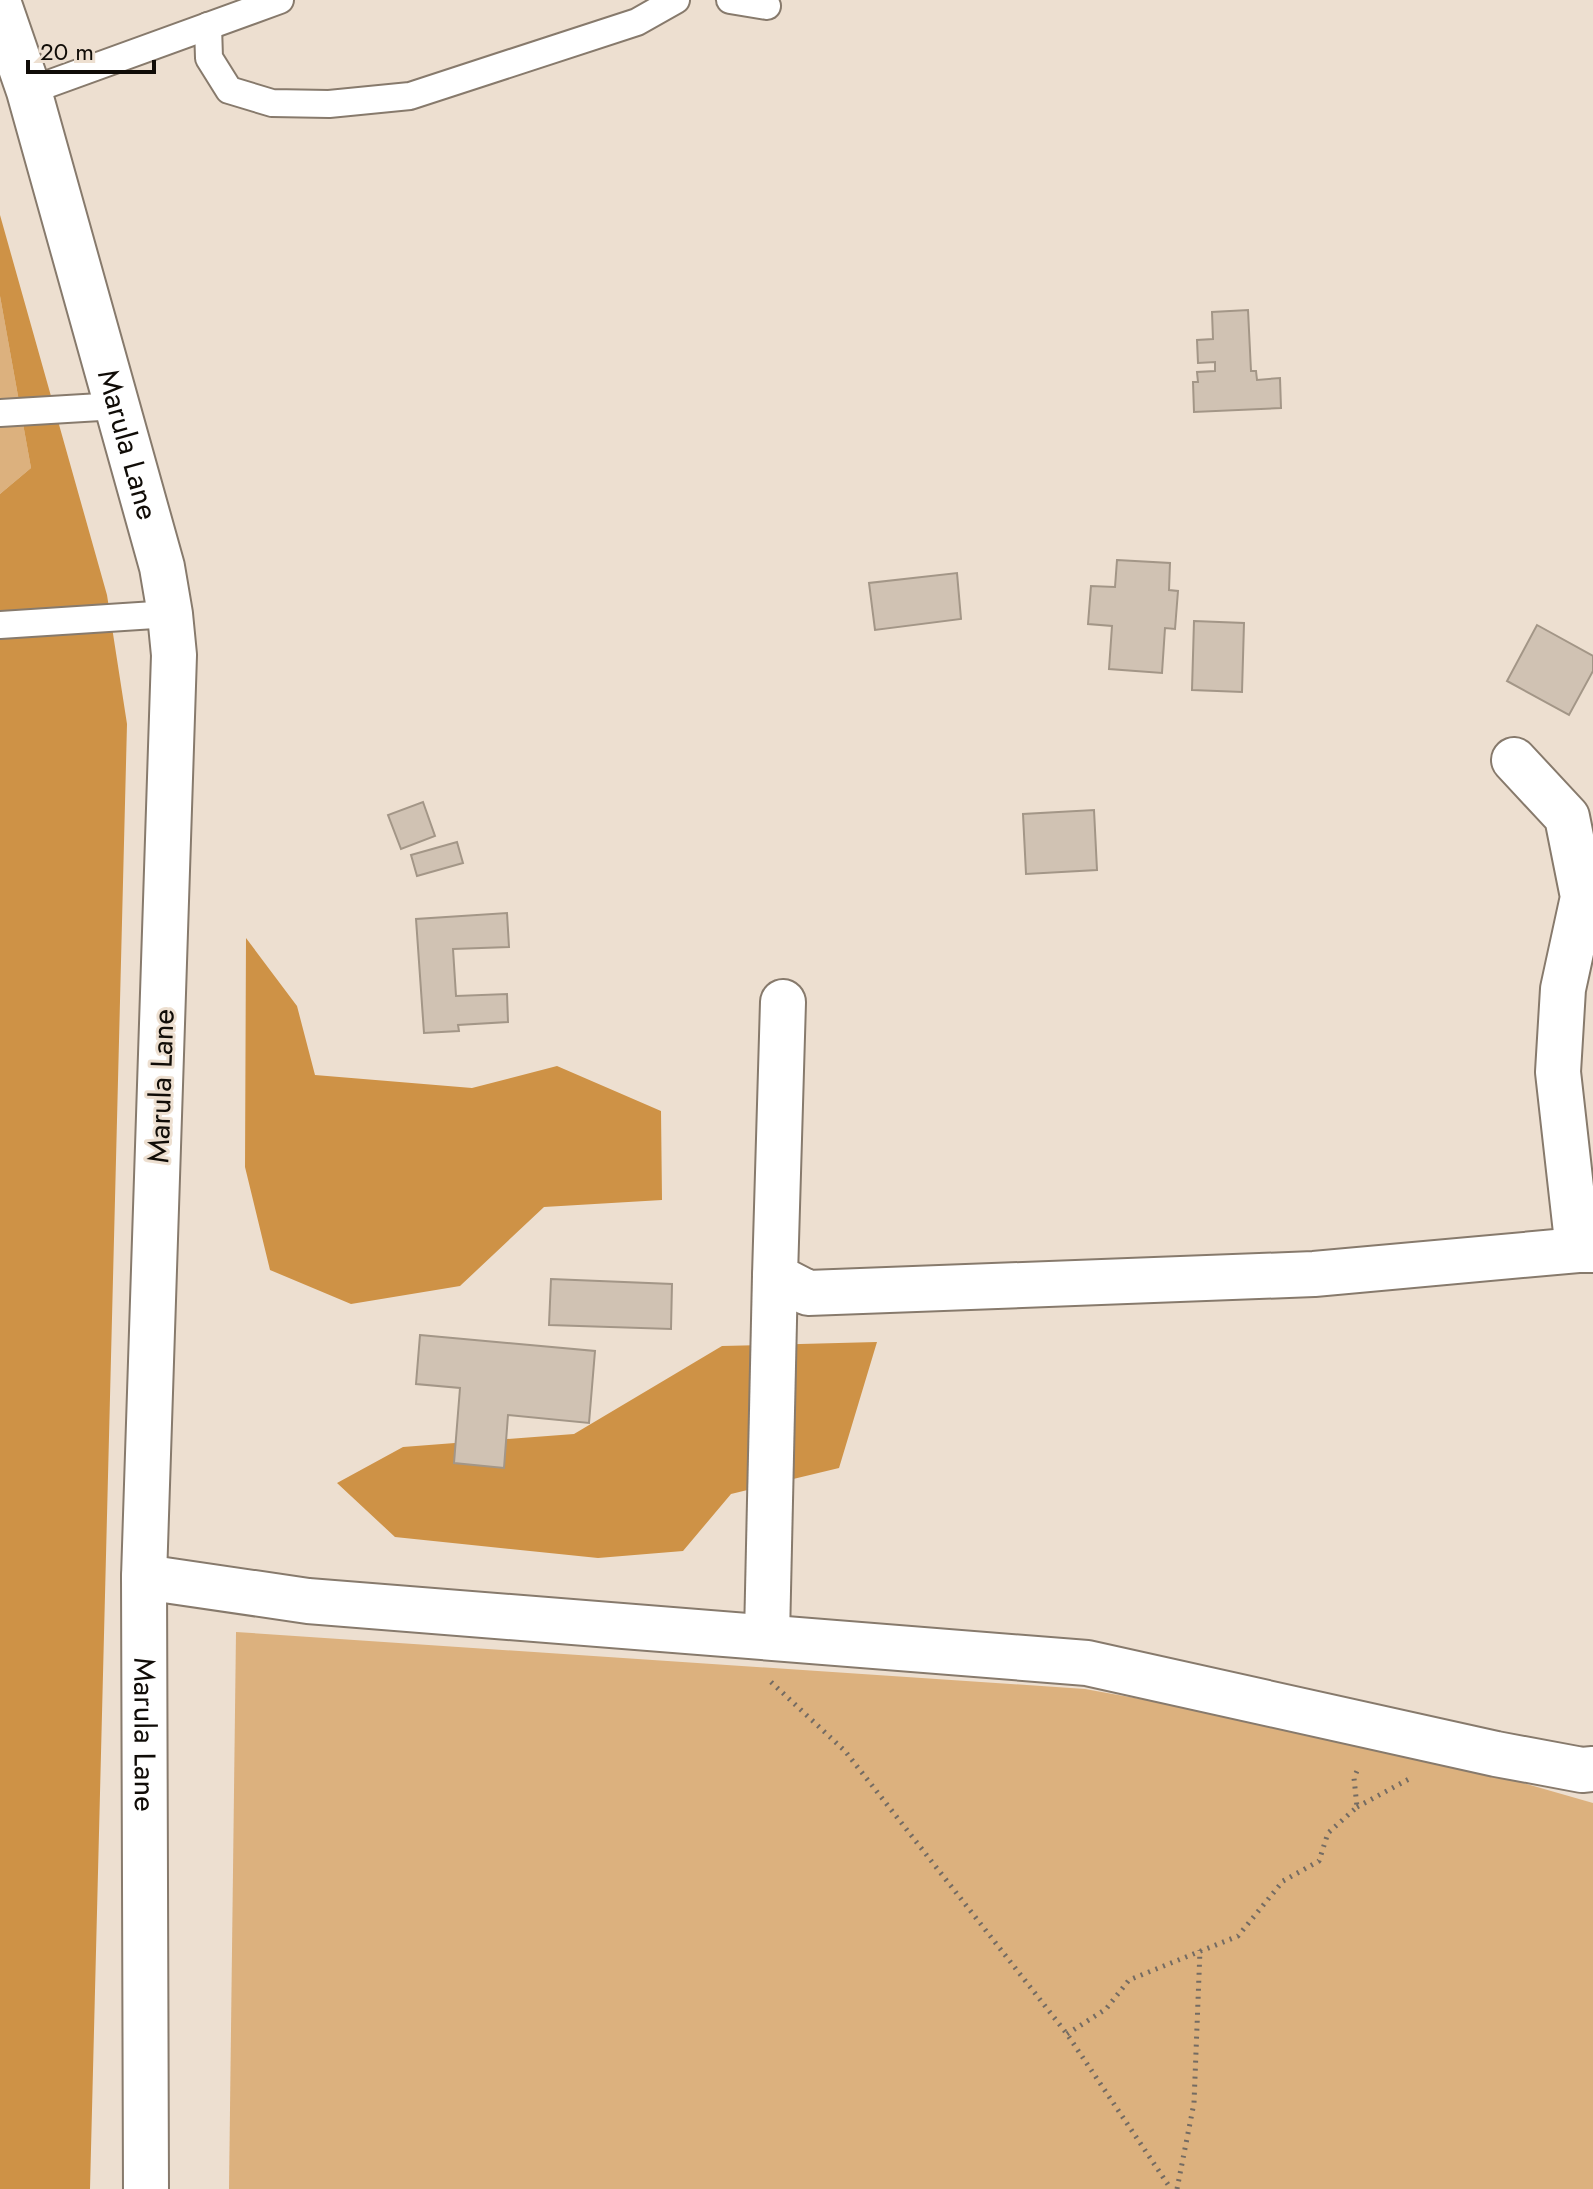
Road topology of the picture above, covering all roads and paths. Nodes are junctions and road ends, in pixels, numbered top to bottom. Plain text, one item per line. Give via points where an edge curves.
1 (280, 0) edge
2 (676, 0) edge
3 (730, 0) edge
4 (767, 6) dead end
5 (0, 7) edge
6 (208, 26) junction
7 (29, 91) junction
8 (117, 406) junction
9 (0, 413) edge
10 (170, 614) junction
11 (0, 625) edge
12 (1514, 760) dead end
13 (783, 1002) dead end
14 (1586, 1250) edge
15 (775, 1276) junction
16 (144, 1577) junction
17 (718, 1632) junction
18 (767, 1636) junction
19 (1375, 1727) junction
20 (1593, 1769) edge
21 (1200, 1950) junction
22 (1067, 2034) junction
23 (146, 2189) edge
24 (1174, 2189) edge

1 - 6 lane
2 - 6 lane via 637,22 410,96 329,104 272,103 229,90 209,58
3 - 4 lane
5 - 7 street, Marula Lane
6 - 7 lane
7 - 8 street, Marula Lane
8 - 9 lane
8 - 10 street, Marula Lane
10 - 11 lane
10 - 16 street, Marula Lane via 174,709
12 - 14 street via 1567,817 1583,897 1563,989 1558,1072
13 - 15 street
14 - 15 street via 1314,1274 808,1293
15 - 18 street
16 - 17 street via 308,1601
16 - 23 street, Marula Lane
17 - 18 street
17 - 22 path via 845,1751
18 - 19 street via 1087,1663
19 - 20 street
19 - 21 path via 1354,1778 1357,1807 1328,1833 1319,1861 1283,1881 1238,1936
21 - 22 path via 1129,1980 1106,2009
21 - 24 path via 1194,2103
22 - 24 path

